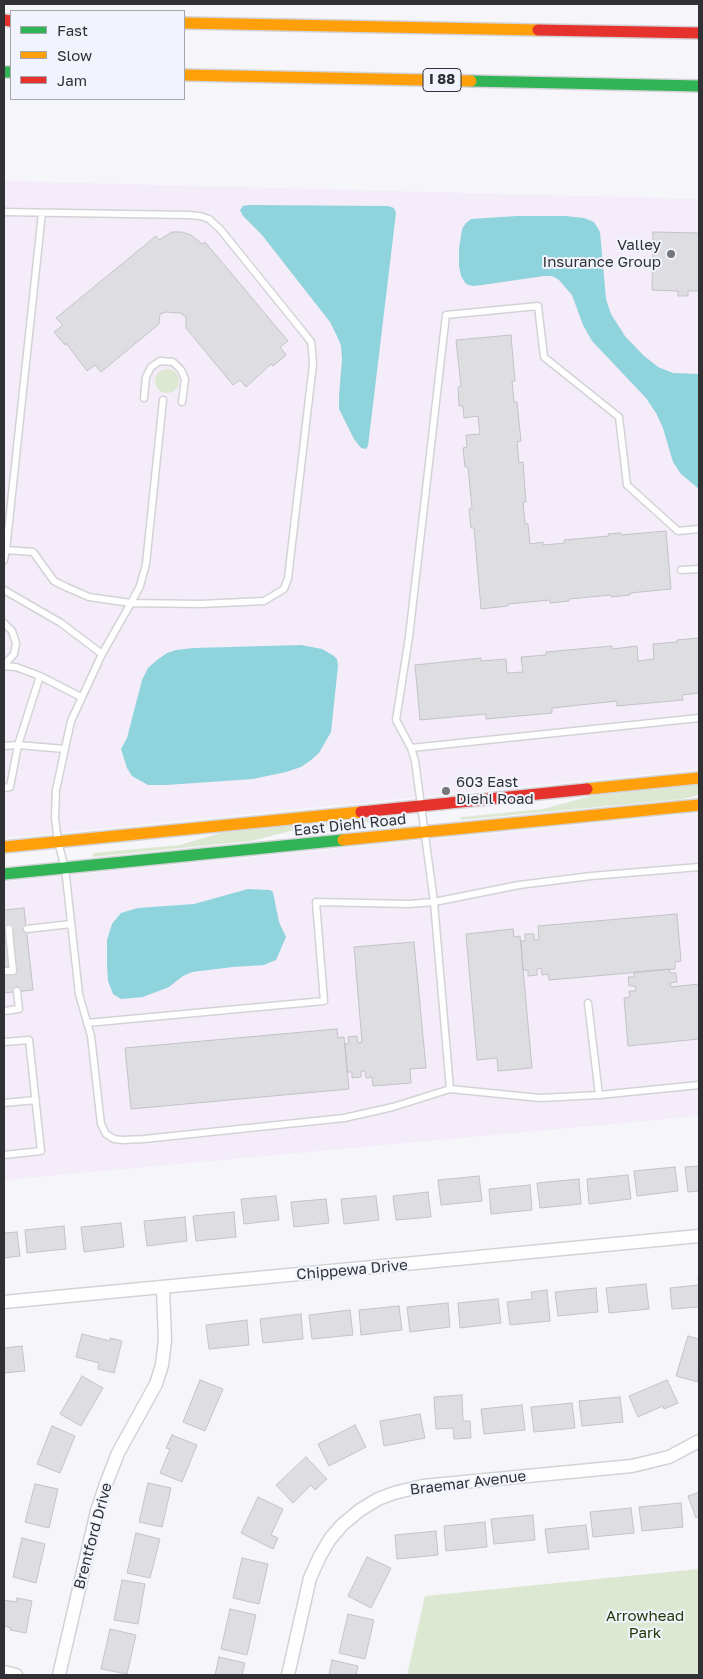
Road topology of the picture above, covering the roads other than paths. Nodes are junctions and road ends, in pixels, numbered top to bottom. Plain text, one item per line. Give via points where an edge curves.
1 (185, 23) edge
2 (699, 33) edge
3 (185, 75) edge
4 (699, 86) edge
5 (4, 212) edge
6 (42, 213) junction
7 (144, 398) dead end
8 (163, 400) dead end
9 (182, 402) dead end
10 (699, 529) edge
11 (5, 550) edge
12 (4, 560) edge
13 (699, 569) edge
14 (681, 570) dead end
15 (4, 590) edge
16 (131, 603) junction
17 (4, 623) edge
18 (102, 654) junction
19 (4, 665) edge
20 (40, 676) junction
21 (81, 697) junction
22 (699, 718) edge
23 (18, 745) junction
24 (4, 746) edge
25 (411, 748) junction
26 (64, 749) junction
27 (699, 778) edge
28 (4, 788) edge
29 (421, 805) junction
30 (699, 805) edge
31 (426, 832) junction
32 (58, 842) junction
33 (4, 847) edge
34 (65, 868) junction
35 (699, 868) edge
36 (4, 874) edge
37 (434, 902) junction
38 (71, 924) junction
39 (6, 929) edge
40 (27, 929) dead end
41 (4, 972) edge
42 (17, 992) dead end
43 (588, 1003) dead end
44 (4, 1011) edge
45 (87, 1023) junction
46 (4, 1042) edge
47 (699, 1085) edge
48 (450, 1089) junction
49 (599, 1095) junction
50 (36, 1100) junction
51 (4, 1103) edge
52 (4, 1155) edge
53 (699, 1236) edge
54 (163, 1288) junction
55 (4, 1302) edge
56 (699, 1441) edge
57 (4, 1672) edge
58 (16, 1675) edge
59 (59, 1675) edge
60 (288, 1675) edge

1 - 2 main road
3 - 4 main road, I 88
5 - 6 lane
6 - 11 lane
6 - 16 lane via 188,215 209,219 310,342 312,364 288,578 284,589 264,601
7 - 9 lane via 146,377 151,367 160,361 173,362 185,379
8 - 16 lane via 146,564
10 - 25 lane via 678,531 627,485 619,417 544,357 538,306 446,315 409,636 396,720
11 - 12 lane
11 - 16 lane via 32,552 54,581 66,587 90,597
13 - 14 lane
15 - 18 lane via 61,623
16 - 18 lane
17 - 19 lane via 16,642 14,654
18 - 21 lane
19 - 20 lane via 16,666
20 - 21 lane
20 - 23 lane
21 - 26 lane
22 - 25 lane
23 - 24 lane
23 - 26 lane
23 - 28 lane via 10,787
25 - 29 lane
26 - 32 lane via 56,790
27 - 29 main road, East Diehl Road
29 - 31 lane
29 - 32 main road, East Diehl Road
30 - 31 main road, East Diehl Road
31 - 34 main road, East Diehl Road
31 - 37 lane
32 - 33 main road, East Diehl Road
32 - 34 lane
34 - 36 main road, East Diehl Road
34 - 38 lane
35 - 37 lane via 519,885
37 - 45 lane via 316,902 324,1001
37 - 48 lane
38 - 40 lane
38 - 45 lane via 79,994
39 - 41 lane, bridge via 13,971
42 - 44 lane via 19,1009
43 - 49 lane
45 - 48 lane via 92,1036 101,1124 106,1134 114,1139 144,1139 344,1118
46 - 50 lane via 29,1040
47 - 49 lane
48 - 49 lane via 540,1098
50 - 51 lane
50 - 52 lane via 41,1151
53 - 54 street, Chippewa Drive
54 - 55 street, Chippewa Drive
54 - 59 street, Brentford Drive via 165,1340 162,1365 156,1384 118,1453 97,1511
56 - 60 street, Braemar Avenue via 669,1457 632,1466 423,1486 378,1499 342,1525 320,1556 310,1578
57 - 58 street

